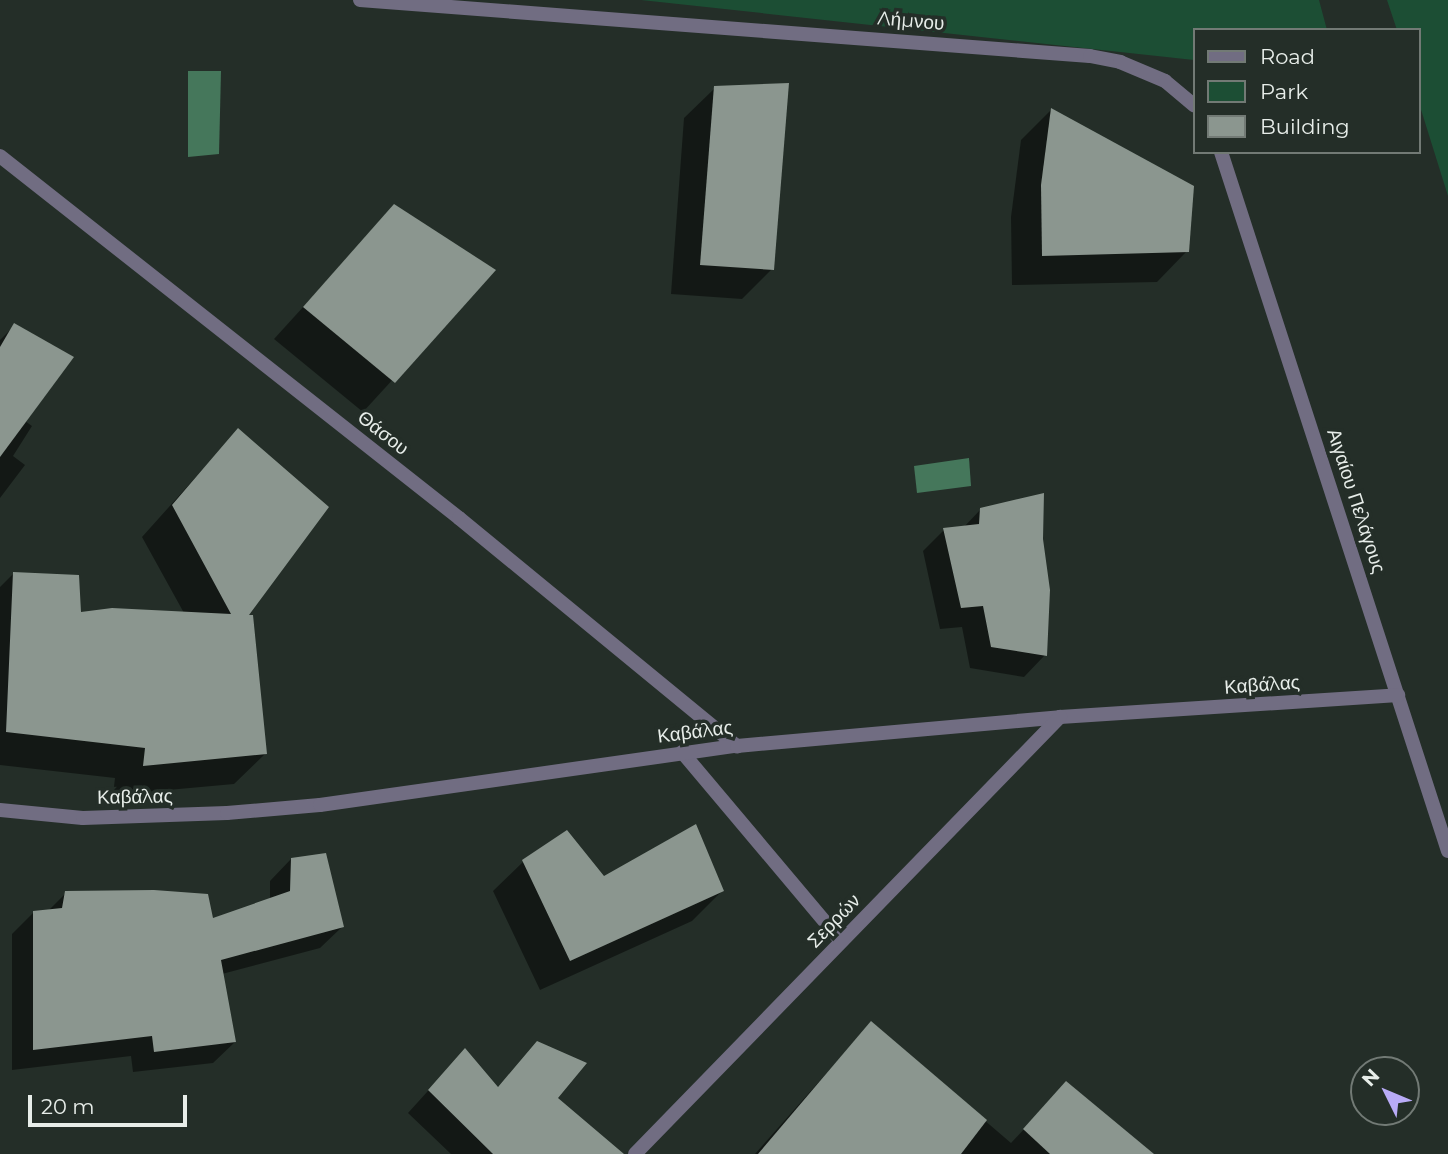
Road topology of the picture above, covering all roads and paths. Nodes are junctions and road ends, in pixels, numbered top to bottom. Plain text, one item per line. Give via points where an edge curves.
1 (360, 0) edge
2 (1192, 103) edge
3 (0, 156) edge
4 (1224, 158) edge
5 (1398, 695) junction
6 (1060, 716) junction
7 (737, 746) junction
8 (682, 752) junction
9 (0, 810) edge
10 (1448, 850) edge
11 (841, 941) junction
12 (635, 1154) edge

1 - 2 street, Λήμνου via 1090,56 1120,62 1165,81
3 - 7 street, Θάσου via 459,518
4 - 5 street, Αιγαίου Πελάγους
5 - 6 street, Καβάλας
5 - 10 street, Αιγαίου Πελάγους
6 - 7 street, Καβάλας
6 - 11 street, Σερρών
7 - 8 street, Καβάλας
8 - 9 street, Καβάλας via 280,808 141,818
8 - 11 street
11 - 12 street, Σερρών

